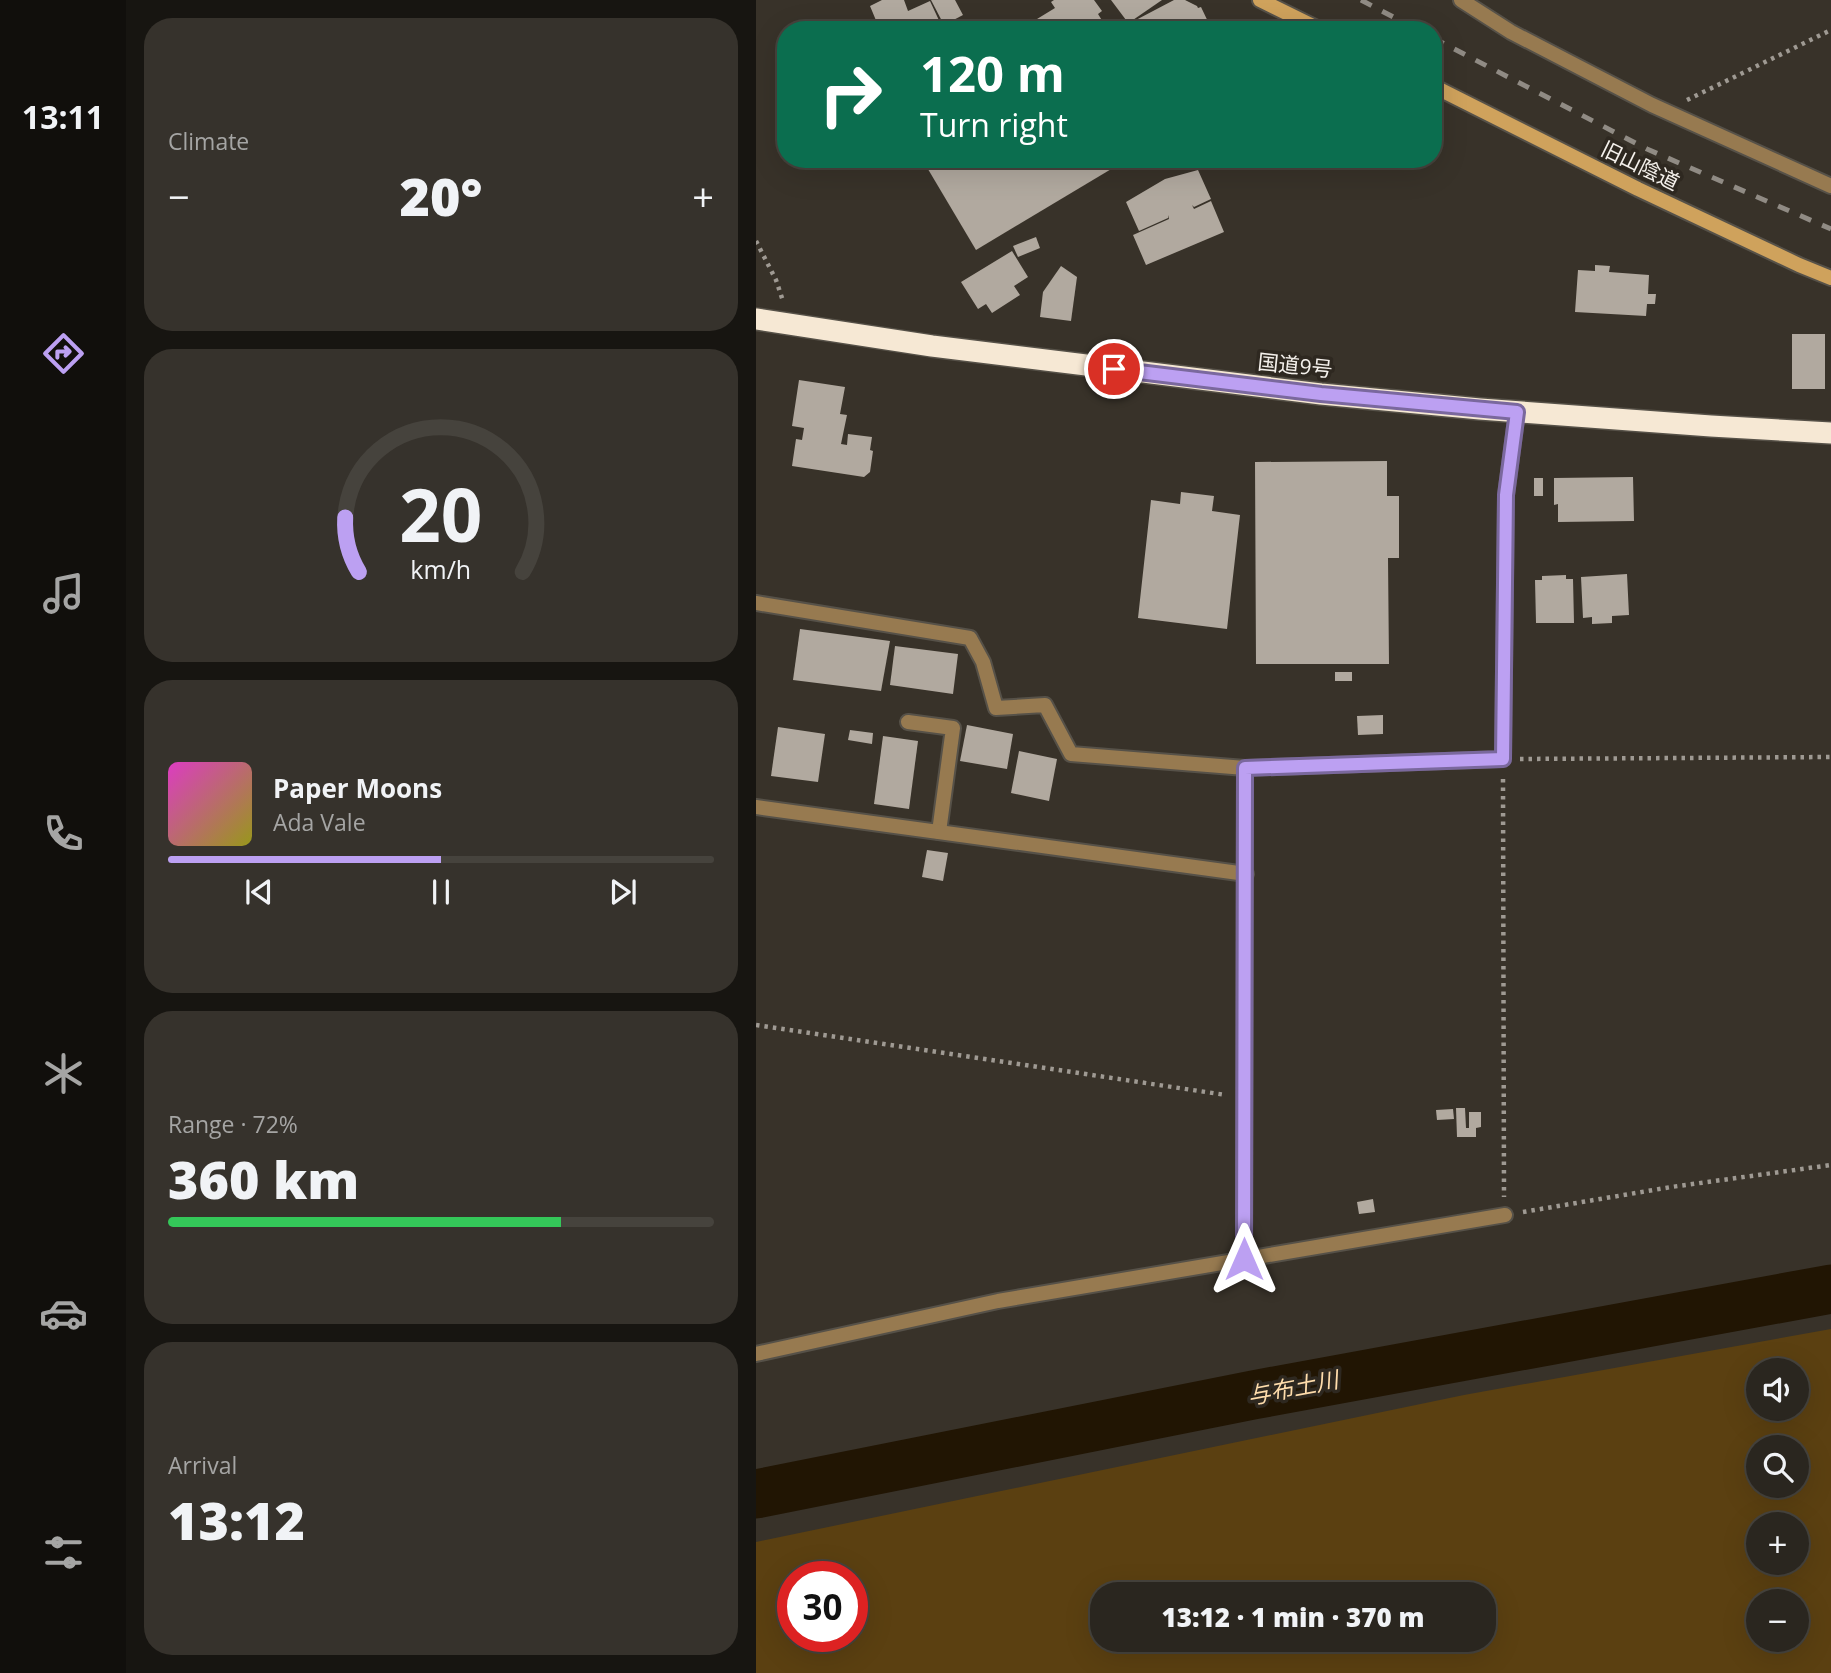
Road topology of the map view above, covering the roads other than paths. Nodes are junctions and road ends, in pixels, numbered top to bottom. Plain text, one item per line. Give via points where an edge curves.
1 (1260, 0) edge
2 (1461, 0) edge
3 (1303, 21) edge
4 (1442, 91) edge
5 (1831, 186) edge
6 (1831, 278) edge
7 (756, 319) edge
8 (1517, 412) junction
9 (1831, 433) edge
10 (756, 603) edge
11 (908, 722) dead end
12 (1245, 768) junction
13 (756, 807) edge
14 (939, 832) junction
15 (1246, 874) junction
16 (1505, 1215) road end
17 (1244, 1259) junction
18 (756, 1354) edge

1 - 3 street
2 - 5 street via 1511,32 1664,111
4 - 6 street, 旧山陰道 via 1638,189
7 - 8 highway, 国道9号 via 1191,379
8 - 9 highway, 国道9号
8 - 12 street via 1506,495 1503,759
10 - 12 street via 970,638 984,662 996,708 1045,705 1071,754
11 - 14 street via 953,728
12 - 15 street
13 - 14 street
14 - 15 street
15 - 17 street
16 - 17 street
17 - 18 street via 998,1301

